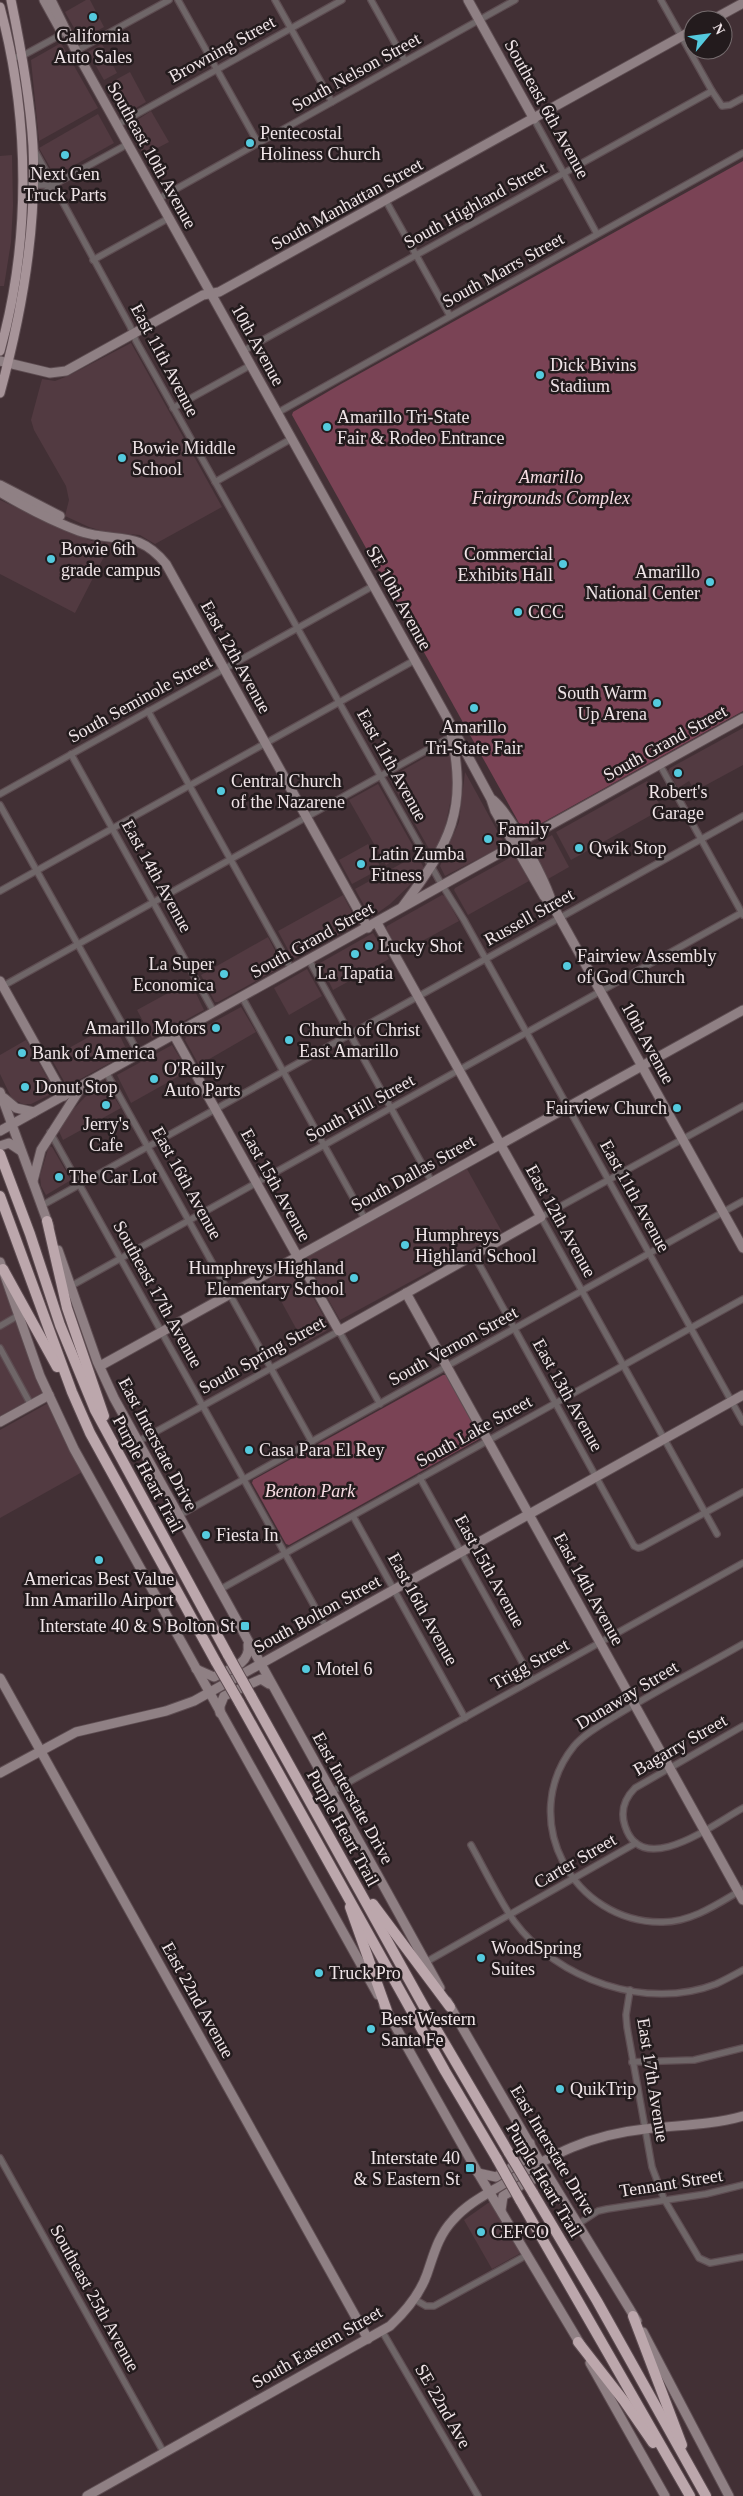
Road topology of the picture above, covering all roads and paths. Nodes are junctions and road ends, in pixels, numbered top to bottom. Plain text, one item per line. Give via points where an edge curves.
1 (12, 0) edge
2 (44, 0) edge
3 (51, 0) edge
4 (168, 0) edge
5 (178, 0) edge
6 (275, 0) edge
7 (342, 0) edge
8 (371, 0) edge
9 (468, 0) edge
10 (515, 0) edge
11 (661, 0) edge
12 (743, 3) edge
13 (0, 7) edge
14 (730, 10) edge
15 (479, 20) junction
16 (291, 28) junction
17 (66, 32) junction
18 (682, 37) junction
19 (76, 52) junction
20 (22, 56) junction
21 (11, 58) junction
22 (405, 61) junction
23 (217, 69) junction
24 (712, 91) junction
25 (743, 98) edge
26 (332, 102) junction
27 (534, 119) junction
28 (117, 125) junction
29 (258, 143) junction
30 (128, 144) junction
31 (33, 147) junction
32 (743, 153) edge
33 (564, 173) junction
34 (22, 185) junction
35 (53, 185) junction
36 (33, 186) junction
37 (158, 199) junction
38 (386, 201) junction
39 (32, 203) junction
40 (169, 218) junction
41 (598, 234) junction
42 (416, 255) junction
43 (93, 260) junction
44 (211, 293) junction
45 (10, 309) junction
46 (450, 316) junction
47 (0, 330) edge
48 (133, 334) junction
49 (243, 351) junction
50 (0, 352) edge
51 (4, 362) edge
52 (250, 365) junction
53 (0, 393) edge
54 (173, 408) junction
55 (277, 413) junction
56 (292, 439) junction
57 (215, 482) junction
58 (0, 485) edge
59 (0, 492) edge
60 (80, 531) junction
61 (373, 586) junction
62 (297, 629) junction
63 (415, 660) junction
64 (225, 670) junction
65 (339, 702) junction
66 (148, 712) junction
67 (743, 718) edge
68 (454, 735) junction
69 (265, 743) junction
70 (71, 754) junction
71 (471, 761) junction
72 (660, 765) junction
73 (380, 776) junction
74 (458, 778) junction
75 (189, 785) junction
76 (0, 794) edge
77 (492, 799) junction
78 (0, 805) edge
79 (743, 816) edge
80 (306, 817) junction
81 (508, 819) junction
82 (112, 828) junction
83 (538, 833) junction
84 (701, 839) junction
85 (518, 844) junction
86 (231, 859) junction
87 (432, 868) junction
88 (36, 870) junction
89 (443, 886) junction
90 (0, 891) edge
91 (153, 902) junction
92 (400, 910) junction
93 (743, 913) edge
94 (559, 918) junction
95 (377, 923) junction
96 (368, 928) junction
97 (77, 944) junction
98 (486, 959) junction
99 (309, 960) junction
100 (292, 970) junction
101 (1, 985) edge
102 (601, 991) junction
103 (418, 996) junction
104 (242, 997) junction
105 (743, 1010) edge
106 (214, 1012) junction
107 (526, 1032) junction
108 (351, 1034) junction
109 (174, 1035) junction
110 (139, 1054) junction
111 (642, 1066) junction
112 (459, 1070) junction
113 (106, 1072) junction
114 (283, 1072) junction
115 (83, 1085) junction
116 (0, 1093) edge
117 (64, 1096) junction
118 (567, 1106) junction
119 (743, 1106) edge
120 (6, 1108) junction
121 (392, 1108) junction
122 (215, 1109) junction
123 (34, 1112) junction
124 (0, 1119) edge
125 (6, 1128) edge
126 (50, 1132) junction
127 (682, 1139) junction
128 (4, 1144) edge
129 (500, 1144) junction
130 (324, 1145) junction
131 (148, 1146) junction
132 (22, 1151) junction
133 (0, 1154) edge
134 (608, 1180) junction
135 (256, 1182) junction
136 (432, 1182) junction
137 (33, 1184) junction
138 (79, 1184) junction
139 (0, 1196) edge
140 (743, 1202) edge
141 (41, 1206) junction
142 (723, 1212) junction
143 (541, 1217) junction
144 (365, 1219) junction
145 (189, 1220) junction
146 (47, 1221) junction
147 (743, 1248) edge
148 (650, 1254) junction
149 (474, 1255) junction
150 (297, 1257) junction
151 (121, 1258) junction
152 (1, 1266) edge
153 (71, 1286) junction
154 (582, 1292) junction
155 (406, 1293) junction
156 (230, 1294) junction
157 (743, 1299) edge
158 (19, 1315) junction
159 (0, 1326) edge
160 (691, 1328) junction
161 (514, 1329) junction
162 (339, 1331) junction
163 (162, 1332) junction
164 (0, 1348) edge
165 (100, 1366) junction
166 (623, 1366) junction
167 (447, 1367) junction
168 (271, 1368) junction
169 (743, 1395) edge
170 (49, 1396) junction
171 (732, 1402) junction
172 (555, 1403) junction
173 (380, 1404) junction
174 (31, 1405) junction
175 (204, 1406) junction
176 (79, 1407) junction
177 (0, 1422) edge
178 (743, 1422) edge
179 (664, 1439) junction
180 (488, 1440) junction
181 (137, 1442) junction
182 (312, 1442) junction
183 (125, 1466) junction
184 (596, 1477) junction
185 (420, 1478) junction
186 (245, 1479) junction
187 (743, 1492) edge
188 (705, 1512) junction
189 (529, 1514) junction
190 (178, 1516) junction
191 (353, 1516) junction
192 (718, 1534) dead end
193 (461, 1552) junction
194 (285, 1553) junction
195 (743, 1563) edge
196 (219, 1590) junction
197 (394, 1590) junction
198 (326, 1627) junction
199 (248, 1642) junction
200 (600, 1642) junction
201 (743, 1644) edge
202 (260, 1665) junction
203 (196, 1669) junction
204 (0, 1678) edge
205 (532, 1680) junction
206 (272, 1685) junction
207 (209, 1693) junction
208 (635, 1704) junction
209 (220, 1714) junction
210 (465, 1718) junction
211 (743, 1726) edge
212 (41, 1751) junction
213 (669, 1767) junction
214 (0, 1773) edge
215 (331, 1792) junction
216 (743, 1808) edge
217 (704, 1829) junction
218 (636, 1843) junction
219 (471, 1845) dead end
220 (573, 1880) junction
221 (341, 1883) junction
222 (355, 1883) junction
223 (741, 1894) edge
224 (510, 1915) junction
225 (426, 1962) junction
226 (743, 1970) edge
227 (630, 1990) junction
228 (450, 2006) junction
229 (387, 2011) junction
230 (743, 2048) edge
231 (632, 2062) junction
232 (743, 2116) edge
233 (645, 2129) junction
234 (530, 2143) junction
235 (0, 2158) edge
236 (540, 2162) junction
237 (478, 2173) junction
238 (554, 2185) junction
239 (743, 2185) edge
240 (489, 2192) junction
241 (664, 2199) junction
242 (501, 2211) junction
243 (578, 2224) junction
244 (527, 2256) junction
245 (743, 2256) edge
246 (414, 2299) junction
247 (633, 2316) junction
248 (382, 2331) junction
249 (368, 2339) junction
250 (578, 2342) junction
251 (164, 2453) junction
252 (686, 2460) junction
253 (87, 2496) edge
254 (478, 2496) edge
255 (665, 2496) edge
256 (689, 2496) edge
257 (706, 2496) edge
258 (729, 2496) edge

1 - 20 main road
2 - 17 main road via 60,29
3 - 17 main road
4 - 19 street
5 - 23 street
6 - 16 street
7 - 16 street, Browning Street
8 - 22 street
9 - 15 main road, Southeast 6th Avenue
10 - 15 street, South Nelson Street
11 - 18 street
12 - 14 main road
13 - 21 main road
15 - 22 street, South Nelson Street
15 - 27 main road, Southeast 6th Avenue
16 - 23 street, Browning Street
16 - 26 street
17 - 19 main road, Southeast 10th Avenue
17 - 20 street
18 - 24 street
18 - 27 main road, South Manhattan Street
19 - 28 main road, Southeast 10th Avenue
20 - 21 street
20 - 31 main road
21 - 34 main road via 20,125
22 - 26 street, South Nelson Street
23 - 28 street, Browning Street
23 - 29 street
24 - 25 street via 722,106
24 - 33 street, South Highland Street
26 - 29 street, South Nelson Street
27 - 33 street, Southeast 6th Avenue
27 - 38 main road, South Manhattan Street
28 - 30 main road, Southeast 10th Avenue
29 - 37 street, South Nelson Street
30 - 35 street
30 - 37 main road, Southeast 10th Avenue
31 - 35 street, East 11th Avenue
31 - 36 main road
32 - 41 street, South Marrs Street
33 - 41 street, Southeast 6th Avenue
33 - 42 street, South Highland Street
34 - 36 street
34 - 45 main road via 20,244
35 - 36 street
35 - 39 street
35 - 43 street, East 11th Avenue
36 - 39 main road
37 - 40 main road, Southeast 10th Avenue
38 - 42 street
38 - 44 main road, South Manhattan Street via 219,292
39 - 51 main road via 27,270
40 - 43 street
40 - 44 main road, Southeast 10th Avenue
41 - 46 street, South Marrs Street
42 - 46 street
42 - 49 street, South Highland Street
43 - 48 street, East 11th Avenue
44 - 48 main road, South Manhattan Street
44 - 49 main road, 10th Avenue
45 - 47 main road
45 - 50 main road
46 - 55 street, South Marrs Street
48 - 51 main road, South Manhattan Street via 58,373
48 - 54 street, East 11th Avenue
49 - 52 main road, 10th Avenue
51 - 53 main road
52 - 54 street
52 - 55 main road, 10th Avenue
54 - 57 street, East 11th Avenue
55 - 56 main road, SE 10th Avenue
56 - 57 street
56 - 61 main road, SE 10th Avenue
57 - 62 street, East 11th Avenue
58 - 60 main road via 66,520
59 - 60 main road, East 12th Avenue
60 - 64 main road, East 12th Avenue via 134,540 157,553
61 - 62 street, South Seminole Street
61 - 63 main road, SE 10th Avenue
62 - 64 street, South Seminole Street
62 - 65 street, East 11th Avenue
63 - 65 street
63 - 68 main road, SE 10th Avenue
64 - 66 street, South Seminole Street
64 - 69 main road, East 12th Avenue
65 - 69 street
65 - 73 street, East 11th Avenue
66 - 70 street, South Seminole Street
66 - 75 street
67 - 72 main road, South Grand Street
68 - 71 main road
68 - 73 street
68 - 74 main road
69 - 75 street
69 - 80 main road, East 12th Avenue
70 - 76 street, South Seminole Street
70 - 82 street, East 14th Avenue
71 - 74 main road via 461,768
71 - 77 main road
72 - 83 main road, South Grand Street
72 - 84 street
73 - 80 street
73 - 87 street, East 11th Avenue
74 - 87 main road via 453,818
75 - 82 street
75 - 86 street
77 - 81 main road, 10th Avenue via 502,807
77 - 85 main road, 10th Avenue via 495,811
78 - 88 street
79 - 84 street, Russell Street
80 - 86 street
80 - 96 main road, East 12th Avenue
81 - 83 main road via 522,831
81 - 85 main road, 10th Avenue
82 - 88 street
82 - 91 street, East 14th Avenue
83 - 85 main road, South Grand Street
84 - 93 street
84 - 94 street, Russell Street
85 - 89 main road, South Grand Street
85 - 94 main road, 10th Avenue via 549,891
86 - 91 street
86 - 100 street
87 - 89 street, East 11th Avenue
87 - 92 main road
88 - 90 street
88 - 97 street
89 - 92 main road, South Grand Street
89 - 98 street, East 11th Avenue
91 - 97 street
91 - 106 street, East 14th Avenue
92 - 95 main road, South Grand Street
93 - 102 street, South Hill Street
94 - 98 street, Russell Street
94 - 102 main road, 10th Avenue
95 - 96 main road, South Grand Street
95 - 103 main road, East 12th Avenue
96 - 99 main road, South Grand Street
97 - 101 street
97 - 110 street
98 - 103 street, Russell Street
98 - 107 street, East 11th Avenue
99 - 100 main road, South Grand Street
99 - 108 street
100 - 104 main road, South Grand Street
101 - 117 main road
102 - 107 street, South Hill Street
102 - 111 main road, 10th Avenue
103 - 108 street, Russell Street
103 - 112 main road, East 12th Avenue
104 - 106 main road, South Grand Street
104 - 114 street
105 - 111 main road, South Dallas Street
106 - 109 main road, South Grand Street
107 - 112 street, South Hill Street
107 - 118 street, East 11th Avenue
108 - 114 street, Russell Street
108 - 121 street
109 - 110 main road, South Grand Street
109 - 122 main road, East 15th Avenue
110 - 113 main road, South Grand Street
111 - 118 main road, South Dallas Street
111 - 127 main road, 10th Avenue
112 - 121 street, South Hill Street
112 - 129 main road, East 12th Avenue
113 - 115 main road, South Grand Street
113 - 131 street, East 16th Avenue
114 - 122 street, Russell Street
114 - 130 street
115 - 117 main road, South Grand Street
115 - 126 main road
116 - 120 main road, East Interstate Drive
116 - 123 main road via 16,1108
117 - 123 main road, South Grand Street
118 - 129 main road, South Dallas Street
118 - 134 street, East 11th Avenue
119 - 127 street, South Spring Street
120 - 124 main road
120 - 125 main road, East Interstate Drive
121 - 130 street, South Hill Street
121 - 136 street
122 - 131 street, Russell Street
122 - 135 main road, East 15th Avenue
123 - 125 main road, South Grand Street
125 - 132 main road, East Interstate Drive
126 - 137 main road via 41,1150
126 - 138 street, Southeast 17th Avenue
127 - 134 street, South Spring Street
127 - 142 main road, 10th Avenue
128 - 132 main road
129 - 136 main road, South Dallas Street
129 - 143 main road, East 12th Avenue
130 - 135 street, South Hill Street
130 - 144 street
131 - 138 street, Russell Street
131 - 145 street, East 16th Avenue
132 - 137 main road, East Interstate Drive
133 - 183 highway, Purple Heart Trail via 78,1373
134 - 143 street, South Spring Street
134 - 148 street, East 11th Avenue
135 - 145 street, South Hill Street
135 - 150 main road, East 15th Avenue
136 - 144 main road, South Dallas Street
137 - 141 main road, East Interstate Drive
138 - 141 street, Russell Street
138 - 151 street, Southeast 17th Avenue
139 - 176 highway, Purple Heart Trail
140 - 142 street, South Vernon Street
141 - 146 main road, East Interstate Drive
142 - 147 main road, 10th Avenue
142 - 148 street, South Vernon Street
143 - 149 main road, South Spring Street
143 - 154 street, East 12th Avenue
144 - 150 main road, South Dallas Street
145 - 151 street, South Hill Street
145 - 156 street, East 16th Avenue
146 - 153 main road, East Interstate Drive
146 - 183 highway via 67,1308
148 - 154 street, South Vernon Street
148 - 160 street, East 11th Avenue
149 - 155 main road, South Spring Street
149 - 161 street, East 13th Avenue
150 - 156 main road, South Dallas Street
150 - 162 main road, East 15th Avenue
151 - 153 street, South Hill Street
151 - 163 street, Southeast 17th Avenue
152 - 158 main road
152 - 176 highway
153 - 165 main road, East Interstate Drive
154 - 161 street, South Vernon Street
154 - 166 street, East 12th Avenue
155 - 162 main road, South Spring Street
155 - 167 main road, East 14th Avenue
156 - 163 main road, South Dallas Street
156 - 168 street, East 16th Avenue
157 - 160 street, South Lake Street
158 - 159 street
158 - 170 main road
160 - 166 street, South Lake Street
160 - 171 street, East 11th Avenue
161 - 167 street, South Vernon Street
161 - 172 street, East 13th Avenue
162 - 168 street, South Spring Street
162 - 173 street, East 15th Avenue
163 - 165 main road, South Dallas Street
163 - 175 street, Southeast 17th Avenue
164 - 174 street
165 - 181 main road, East Interstate Drive
166 - 172 street, South Lake Street
166 - 179 street, East 12th Avenue
167 - 173 street, South Vernon Street
167 - 180 main road, East 14th Avenue
168 - 175 street, South Spring Street
168 - 182 street, East 16th Avenue
169 - 171 main road, South Bolton Street
170 - 174 main road
170 - 203 main road via 74,1449
171 - 178 street, East 11th Avenue
171 - 179 main road, South Bolton Street
172 - 180 street, South Lake Street
172 - 184 street, East 13th Avenue
173 - 182 street, South Vernon Street
174 - 177 main road
175 - 181 street, South Spring Street
175 - 186 street, Southeast 17th Avenue
176 - 221 highway, Purple Heart Trail, bridge via 90,1433 216,1662
179 - 184 main road, South Bolton Street
179 - 188 street, East 12th Avenue
180 - 185 street, South Lake Street
180 - 189 main road, East 14th Avenue
181 - 190 main road, East Interstate Drive
182 - 186 street, South Vernon Street
183 - 222 highway, Purple Heart Trail, bridge
184 - 188 street, East 13th Avenue via 638,1548
184 - 189 main road, South Bolton Street
185 - 191 street, South Lake Street
185 - 193 street, East 15th Avenue
186 - 190 street, South Vernon Street
186 - 194 street, Southeast 17th Avenue
187 - 188 street
188 - 192 street, East 12th Avenue
189 - 193 main road, South Bolton Street
189 - 200 main road, East 14th Avenue
190 - 196 main road, East Interstate Drive
191 - 194 street, South Lake Street
191 - 197 street, East 16th Avenue
193 - 197 main road, South Bolton Street
193 - 205 street, East 15th Avenue
194 - 196 street, South Lake Street
194 - 198 street, Southeast 17th Avenue
195 - 200 street, Trigg Street
196 - 199 main road, East Interstate Drive
197 - 198 main road, South Bolton Street
197 - 210 street, East 16th Avenue
198 - 202 main road, South Bolton Street
199 - 202 main road, East Interstate Drive
199 - 203 main road via 245,1661 214,1677
200 - 205 street, Trigg Street
200 - 208 main road, East 14th Avenue
201 - 208 street, Dunaway Street
202 - 206 main road, East Interstate Drive
202 - 207 main road, South Bolton Street
203 - 207 main road
204 - 212 main road, East 22nd Avenue
205 - 210 street, Trigg Street
206 - 209 main road via 261,1679 255,1680 224,1696
206 - 215 main road, East Interstate Drive
207 - 209 main road
207 - 212 main road, South Bolton Street via 166,1711 76,1732
208 - 213 main road, East 14th Avenue
208 - 220 street, Dunaway Street via 574,1746 556,1783 551,1810 555,1846
209 - 229 main road
210 - 215 street, Trigg Street
211 - 213 street, Bagarry Street
212 - 214 main road, South Bolton Street
212 - 249 main road, East 22nd Avenue
213 - 217 main road, East 14th Avenue
213 - 218 street, Bagarry Street via 635,1788 626,1799 623,1818
215 - 225 main road, East Interstate Drive
216 - 217 street, Carter Street
217 - 218 street, Carter Street via 666,1849 658,1850
217 - 223 main road, East 14th Avenue
218 - 220 street, Carter Street
219 - 224 street
220 - 223 street, Dunaway Street via 606,1908 643,1922 677,1920
220 - 224 street, Carter Street
221 - 229 highway
221 - 256 highway, Purple Heart Trail, bridge
222 - 228 highway
222 - 252 highway, Purple Heart Trail, bridge
224 - 225 street, Carter Street
224 - 227 street via 535,1944 557,1962 592,1980
225 - 228 main road, East Interstate Drive
226 - 227 street via 715,1984 681,1992
227 - 231 street, East 17th Avenue via 626,2016
228 - 234 main road, East Interstate Drive
229 - 237 main road
230 - 231 street via 694,2060
231 - 233 street, East 17th Avenue
232 - 233 main road, South Eastern Street via 707,2124
233 - 236 main road, South Eastern Street via 579,2142
233 - 241 street, East 17th Avenue via 652,2167
234 - 236 main road, East Interstate Drive
234 - 237 main road via 524,2160 503,2173 496,2177
235 - 251 street, Southeast 25th Avenue
236 - 238 main road, East Interstate Drive
236 - 240 main road, South Eastern Street
237 - 240 main road
238 - 242 main road via 538,2176 503,2196
238 - 243 main road, East Interstate Drive
239 - 241 street, Tennant Street
240 - 242 main road
240 - 246 main road, South Eastern Street via 465,2208 446,2227
241 - 243 street, Tennant Street via 607,2209
241 - 245 street, East 17th Avenue via 694,2253 704,2262
242 - 244 main road
243 - 247 main road, East Interstate Drive
244 - 246 street via 434,2306 426,2306
244 - 250 main road
246 - 248 main road, South Eastern Street
247 - 252 highway via 681,2439
247 - 258 main road, East Interstate Drive
248 - 249 main road, South Eastern Street
248 - 254 street, SE 22nd Ave
249 - 251 main road, South Eastern Street
250 - 255 main road
250 - 256 highway via 624,2401
251 - 253 main road, South Eastern Street
252 - 257 highway, Purple Heart Trail

